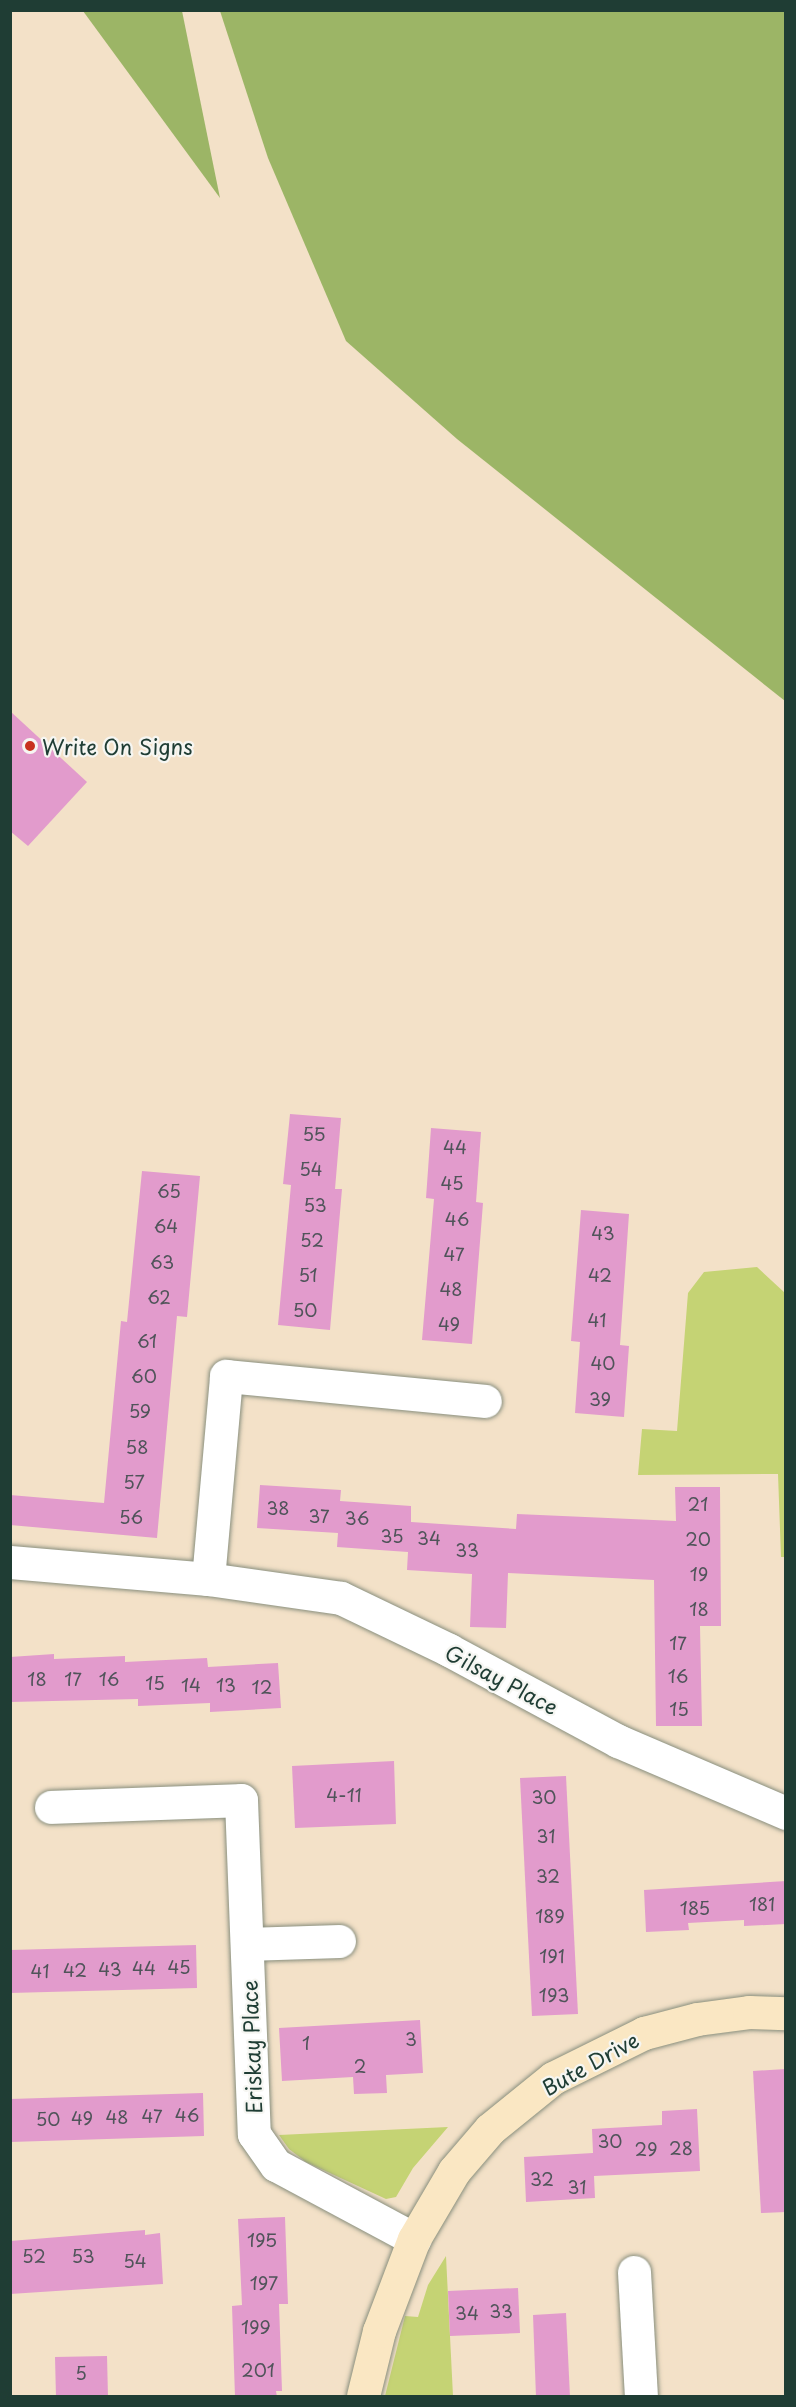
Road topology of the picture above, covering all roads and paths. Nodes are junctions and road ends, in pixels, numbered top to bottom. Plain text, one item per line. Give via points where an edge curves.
1 (485, 1401) dead end
2 (10, 1562) edge
3 (208, 1580) junction
4 (51, 1807) dead end
5 (786, 1813) edge
6 (339, 1941) dead end
7 (247, 1944) junction
8 (786, 2013) edge
9 (414, 2239) junction
10 (634, 2272) dead end
11 (363, 2397) edge
12 (641, 2397) edge

1 - 3 street via 226,1376
2 - 3 street, Gilsay Place
3 - 5 street, Gilsay Place via 341,1598 618,1741
4 - 7 street, Eriskay Place via 241,1800
6 - 7 street
7 - 9 street, Eriskay Place via 254,2134 276,2165
8 - 9 street, Bute Drive via 707,2017 655,2030 606,2049 553,2078 490,2129 454,2171
9 - 11 street, Bute Drive via 378,2331
10 - 12 street

